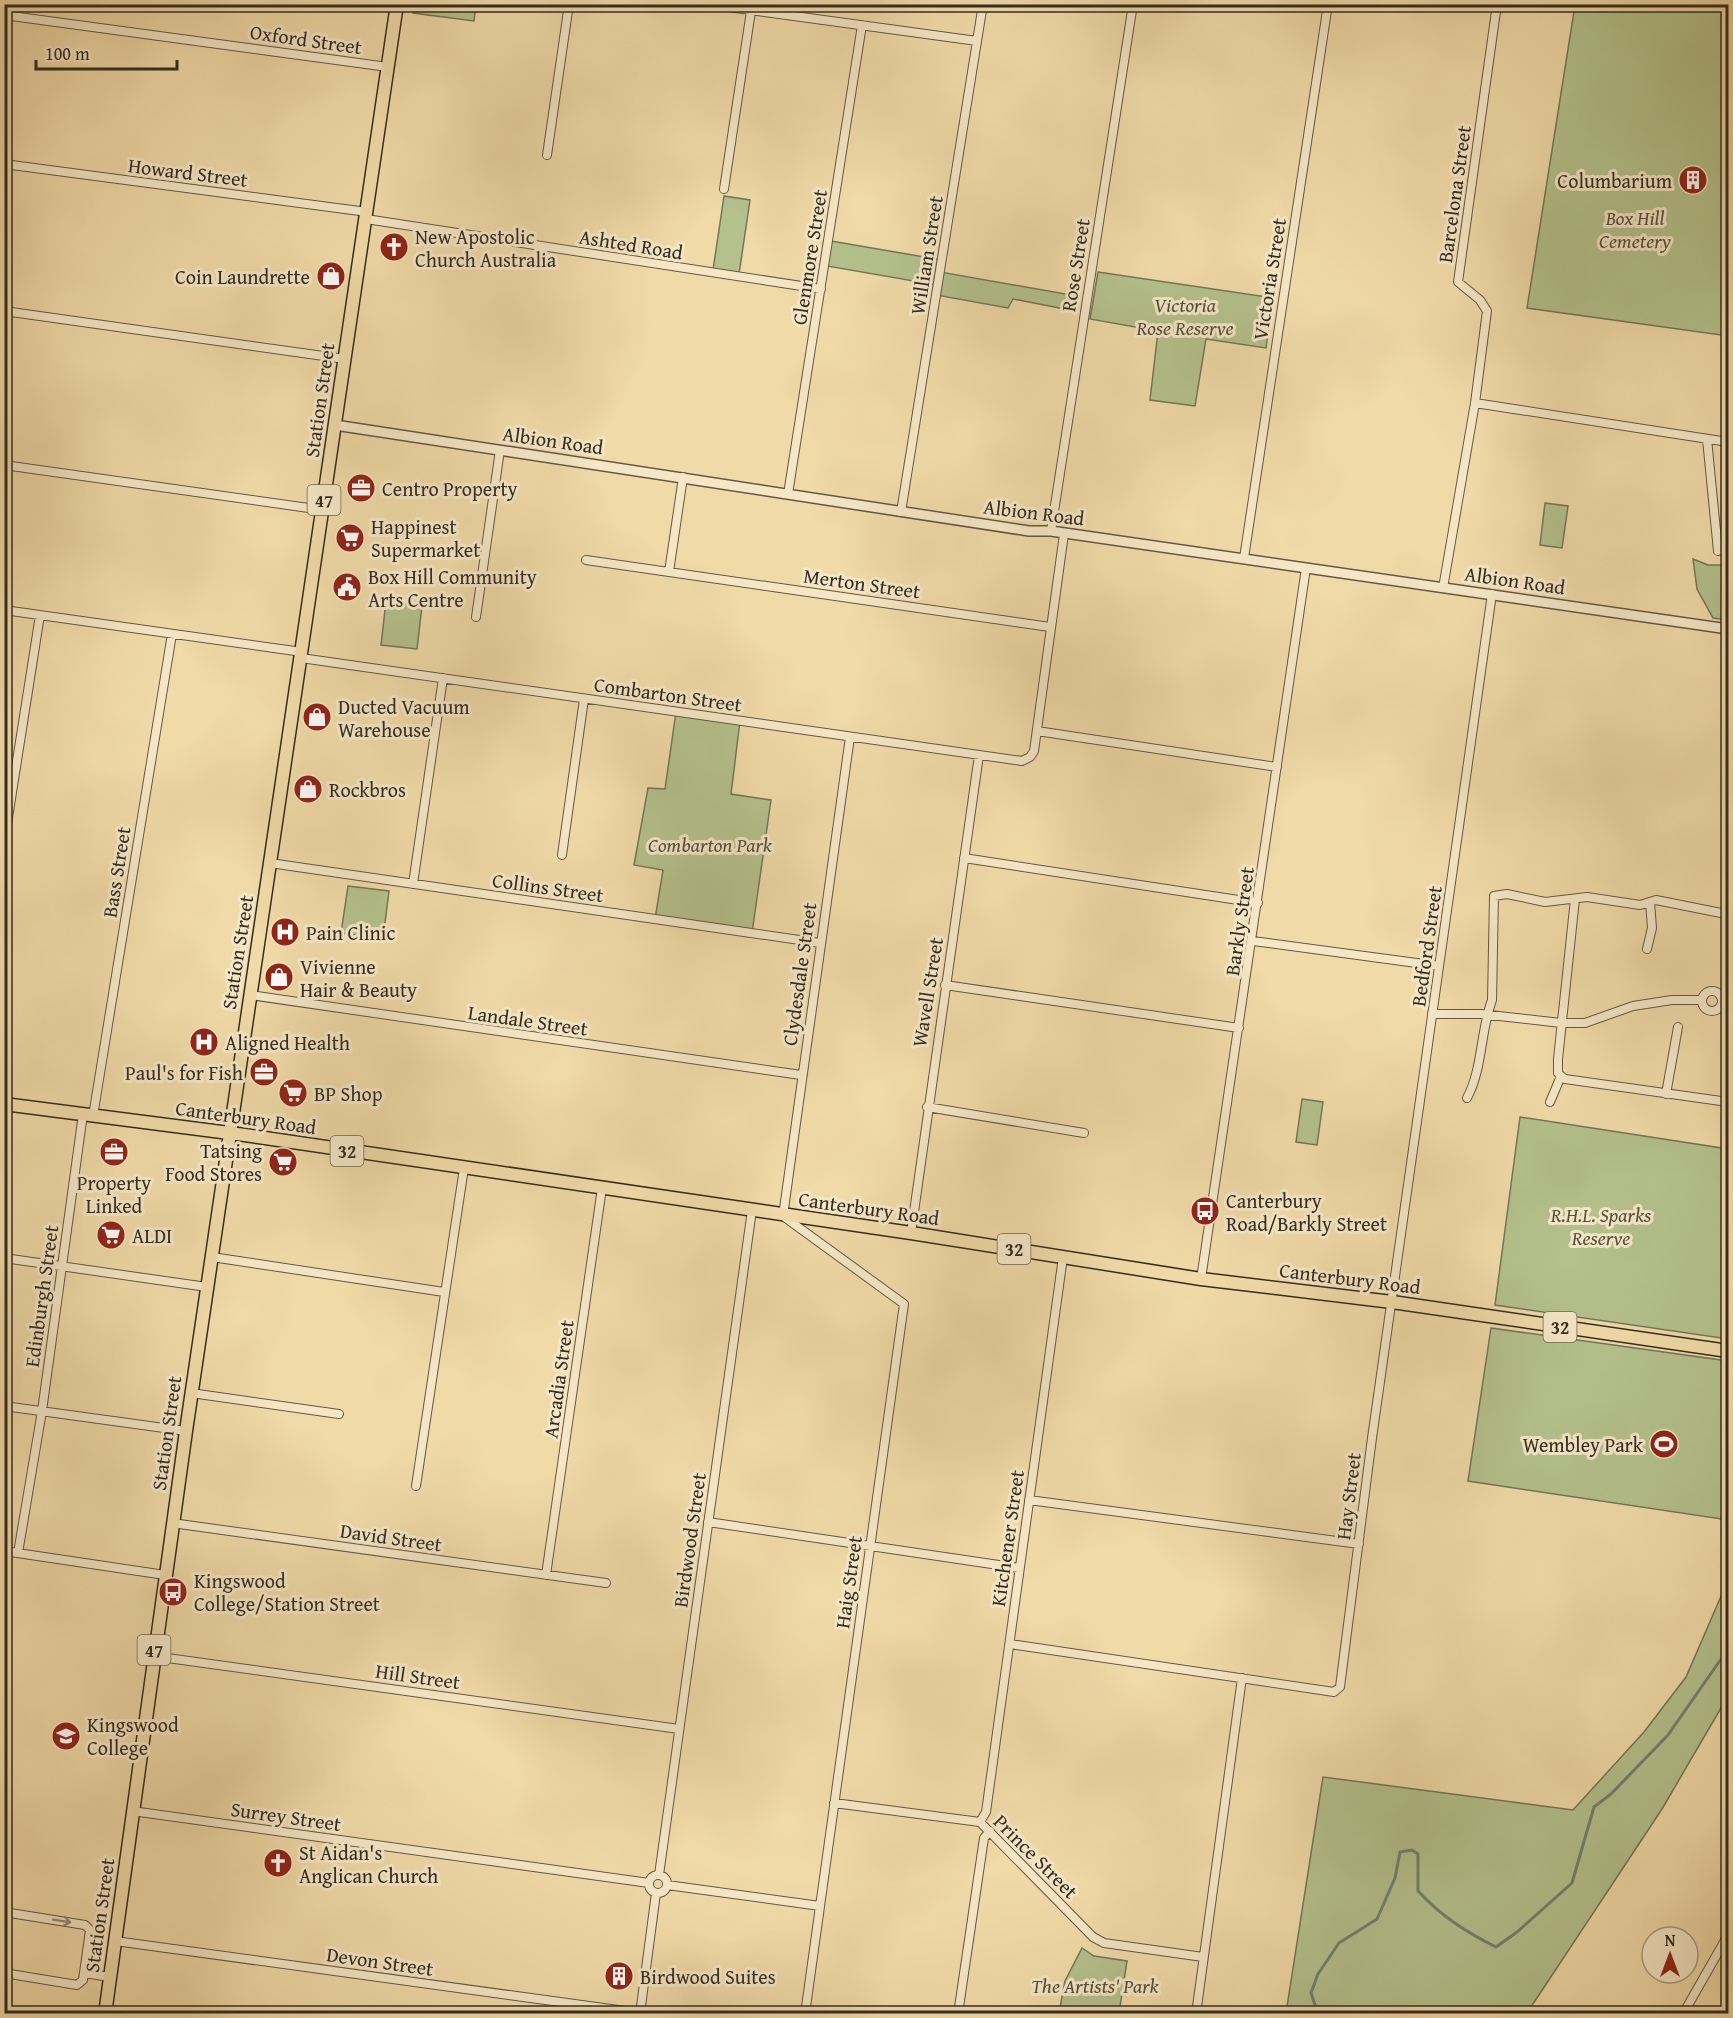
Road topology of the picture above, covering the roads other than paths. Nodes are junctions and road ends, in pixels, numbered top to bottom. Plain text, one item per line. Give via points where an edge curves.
1 (397, 4) edge
2 (569, 4) edge
3 (706, 4) edge
4 (983, 4) edge
5 (1133, 4) edge
6 (1328, 4) edge
7 (1497, 4) edge
8 (751, 11) junction
9 (4, 15) edge
10 (862, 25) junction
11 (977, 41) junction
12 (388, 67) junction
13 (547, 155) dead end
14 (4, 164) edge
15 (724, 189) dead end
16 (366, 216) junction
17 (821, 290) junction
18 (4, 311) edge
19 (345, 359) junction
20 (1475, 402) junction
21 (335, 425) junction
22 (1707, 439) junction
23 (1728, 442) edge
24 (500, 450) junction
25 (4, 465) edge
26 (683, 477) junction
27 (788, 494) junction
28 (323, 510) junction
29 (901, 512) junction
30 (1051, 531) junction
31 (1064, 534) junction
32 (1718, 551) dead end
33 (1244, 558) junction
34 (586, 560) dead end
35 (1306, 568) junction
36 (669, 572) junction
37 (1443, 588) junction
38 (1492, 594) junction
39 (4, 610) edge
40 (39, 615) junction
41 (476, 617) dead end
42 (1050, 627) junction
43 (1728, 629) edge
44 (172, 634) junction
45 (301, 655) junction
46 (443, 678) junction
47 (584, 699) junction
48 (1037, 731) junction
49 (850, 737) junction
50 (979, 755) junction
51 (1277, 767) junction
52 (4, 843) edge
53 (562, 855) dead end
54 (964, 858) junction
55 (270, 863) junction
56 (413, 884) junction
57 (1575, 899) junction
58 (1650, 902) junction
59 (1258, 903) junction
60 (1726, 914) dead end
61 (1252, 941) junction
62 (820, 943) junction
63 (1647, 949) dead end
64 (1439, 966) junction
65 (945, 985) junction
66 (250, 995) junction
67 (1701, 1000) junction
68 (1725, 1008) edge
69 (1432, 1014) junction
70 (1486, 1014) junction
71 (1563, 1023) junction
72 (1678, 1027) dead end
73 (1239, 1028) junction
74 (801, 1075) junction
75 (1561, 1076) junction
76 (1666, 1094) junction
77 (1467, 1098) dead end
78 (1550, 1102) dead end
79 (1728, 1102) edge
80 (4, 1104) edge
81 (927, 1107) junction
82 (88, 1115) junction
83 (230, 1133) junction
84 (1084, 1133) dead end
85 (464, 1168) junction
86 (602, 1188) junction
87 (752, 1210) junction
88 (783, 1216) junction
89 (911, 1233) junction
90 (212, 1257) junction
91 (1063, 1257) junction
92 (4, 1258) edge
93 (61, 1266) junction
94 (1201, 1279) junction
95 (207, 1287) junction
96 (444, 1292) junction
97 (1392, 1302) junction
98 (1728, 1351) edge
99 (191, 1393) junction
100 (4, 1406) edge
101 (42, 1411) junction
102 (339, 1414) dead end
103 (186, 1431) junction
104 (417, 1486) dead end
105 (1029, 1500) junction
106 (708, 1522) junction
107 (172, 1523) junction
108 (1359, 1545) junction
109 (870, 1546) junction
110 (4, 1551) edge
111 (18, 1553) junction
112 (1019, 1568) junction
113 (165, 1575) junction
114 (546, 1575) junction
115 (606, 1583) dead end
116 (1010, 1644) junction
117 (153, 1656) junction
118 (1242, 1678) junction
119 (679, 1729) junction
120 (834, 1803) junction
121 (132, 1811) junction
122 (980, 1822) junction
123 (990, 1831) junction
124 (659, 1875) junction
125 (649, 1883) junction
126 (667, 1885) junction
127 (656, 1893) junction
128 (820, 1906) junction
129 (4, 1912) edge
130 (1728, 1935) edge
131 (115, 1941) junction
132 (1203, 1957) junction
133 (4, 1973) edge
134 (84, 1973) junction
135 (110, 1977) junction
136 (105, 2013) edge
137 (640, 2013) edge
138 (805, 2013) edge
139 (958, 2013) edge
140 (1196, 2013) edge
141 (1683, 2013) edge

1 - 12 main road, Station Street / 47
2 - 13 street
3 - 8 street
4 - 11 street, William Street
5 - 30 street, Rose Street
6 - 33 street, Victoria Street
7 - 20 street, Barcelona Street via 1458,282 1487,311
8 - 10 street
8 - 15 street
9 - 12 street, Oxford Street
10 - 11 street
10 - 17 street, Glenmore Street
11 - 29 street, William Street
12 - 16 main road, Station Street / 47
14 - 16 street, Howard Street
16 - 17 street, Ashted Road
16 - 19 main road, Station Street / 47
17 - 27 street, Glenmore Street
18 - 19 street
19 - 21 main road, Station Street / 47
20 - 22 street
20 - 37 street, Barcelona Street
21 - 24 street, Albion Road
21 - 28 main road, Station Street / 47
22 - 23 street
22 - 32 street
24 - 26 street, Albion Road
24 - 41 street
25 - 28 street
26 - 27 street, Albion Road
26 - 36 street
27 - 29 street, Albion Road
28 - 45 main road, Station Street / 47
29 - 30 street, Albion Road
30 - 31 street, Albion Road
31 - 33 street, Albion Road
31 - 42 street
33 - 35 street, Albion Road
34 - 36 street, Merton Street
35 - 37 street, Albion Road
35 - 51 street, Barkly Street
36 - 42 street, Merton Street
37 - 38 street, Albion Road
38 - 43 street, Albion Road
38 - 64 street, Bedford Street
39 - 40 street, Combarton Street
40 - 44 street, Combarton Street
40 - 52 street
42 - 48 street
44 - 45 street, Combarton Street
44 - 82 street, Bass Street
45 - 46 street, Combarton Street
45 - 55 main road, Station Street / 47
46 - 47 street, Combarton Street
46 - 56 street
47 - 49 street, Combarton Street
47 - 53 street
48 - 50 street, Combarton Street via 1030,757 1022,761
48 - 51 street
49 - 50 street, Combarton Street
49 - 62 street, Clydesdale Street
50 - 54 street, Wavell Street
51 - 59 street, Barkly Street
54 - 59 street
54 - 65 street, Wavell Street
55 - 56 street, Collins Street
55 - 66 main road, Station Street / 47
56 - 62 street, Collins Street
57 - 58 street via 1587,897 1640,905
57 - 70 street via 1545,902 1507,894 1494,896 1492,1000
57 - 71 street
58 - 60 street
58 - 63 street via 1652,928
59 - 61 street, Barkly Street
61 - 64 street
61 - 73 street, Barkly Street
62 - 74 street, Clydesdale Street
64 - 69 street, Bedford Street
65 - 73 street
65 - 81 street, Wavell Street
66 - 74 street, Landale Street
66 - 83 main road, Station Street / 47
67 - 68 street via 1708,1011
67 - 68 street via 1707,992 1714,991
67 - 71 street via 1633,1006 1585,1023
69 - 70 street
69 - 97 street, Bedford Street
70 - 71 street
70 - 77 street via 1474,1084
71 - 75 street via 1558,1059
72 - 76 street
73 - 94 street, Barkly Street
74 - 88 street, Clydesdale Street
75 - 76 street
75 - 78 street
76 - 79 street
80 - 82 main road, Canterbury Road / 32
81 - 84 street
81 - 89 street, Wavell Street
82 - 83 main road, Canterbury Road / 32
82 - 93 street, Edinburgh Street
83 - 85 main road, Canterbury Road / 32
83 - 90 main road, Station Street / 47
85 - 86 main road, Canterbury Road / 32
85 - 96 street
86 - 87 main road, Canterbury Road / 32
86 - 114 street, Arcadia Street
87 - 88 main road, Canterbury Road / 32
87 - 106 street, Birdwood Street
88 - 89 main road, Canterbury Road / 32
88 - 109 street, Haig Street via 904,1305
89 - 91 main road, Canterbury Road / 32
90 - 95 main road, Station Street / 47
90 - 96 street
91 - 94 main road, Canterbury Road / 32
91 - 105 street, Kitchener Street
92 - 93 street
93 - 95 street
93 - 101 street, Edinburgh Street
94 - 97 main road, Canterbury Road / 32
95 - 99 main road, Station Street / 47
96 - 104 street
97 - 98 main road, Canterbury Road / 32
97 - 108 street, Hay Street
99 - 102 street
99 - 103 main road, Station Street / 47
100 - 101 street
101 - 103 street
101 - 111 street, Edinburgh Street
103 - 107 main road, Station Street / 47
105 - 108 street
105 - 112 street, Kitchener Street
106 - 109 street
106 - 119 street, Birdwood Street
107 - 113 main road, Station Street / 47
107 - 114 street, David Street
108 - 118 street, Hay Street via 1340,1688 1334,1692
109 - 112 street
109 - 120 street, Haig Street
110 - 111 street
111 - 113 street
112 - 116 street, Kitchener Street
113 - 117 main road, Station Street / 47
114 - 115 street, David Street
116 - 118 street
116 - 122 street, Kitchener Street via 986,1812
117 - 119 street, Hill Street
117 - 121 main road, Station Street / 47
118 - 132 street
119 - 124 street, Birdwood Street
120 - 122 street, Prince Street
120 - 128 street, Haig Street
121 - 125 street, Surrey Street
121 - 131 main road, Station Street / 47
122 - 123 street, Prince Street
123 - 132 street, Prince Street via 1093,1937 1104,1943
123 - 139 street via 984,1838
124 - 125 street
124 - 126 street
125 - 127 street
126 - 127 street via 663,1892
126 - 128 street
127 - 137 street
128 - 138 street, Haig Street
129 -> 134 street via 85,1925 90,1930
130 - 141 street
131 - 135 main road, Station Street / 47
131 - 137 street, Devon Street
132 - 140 street
133 - 134 street via 77,1985
134 - 135 street
135 - 136 main road, Station Street / 47

